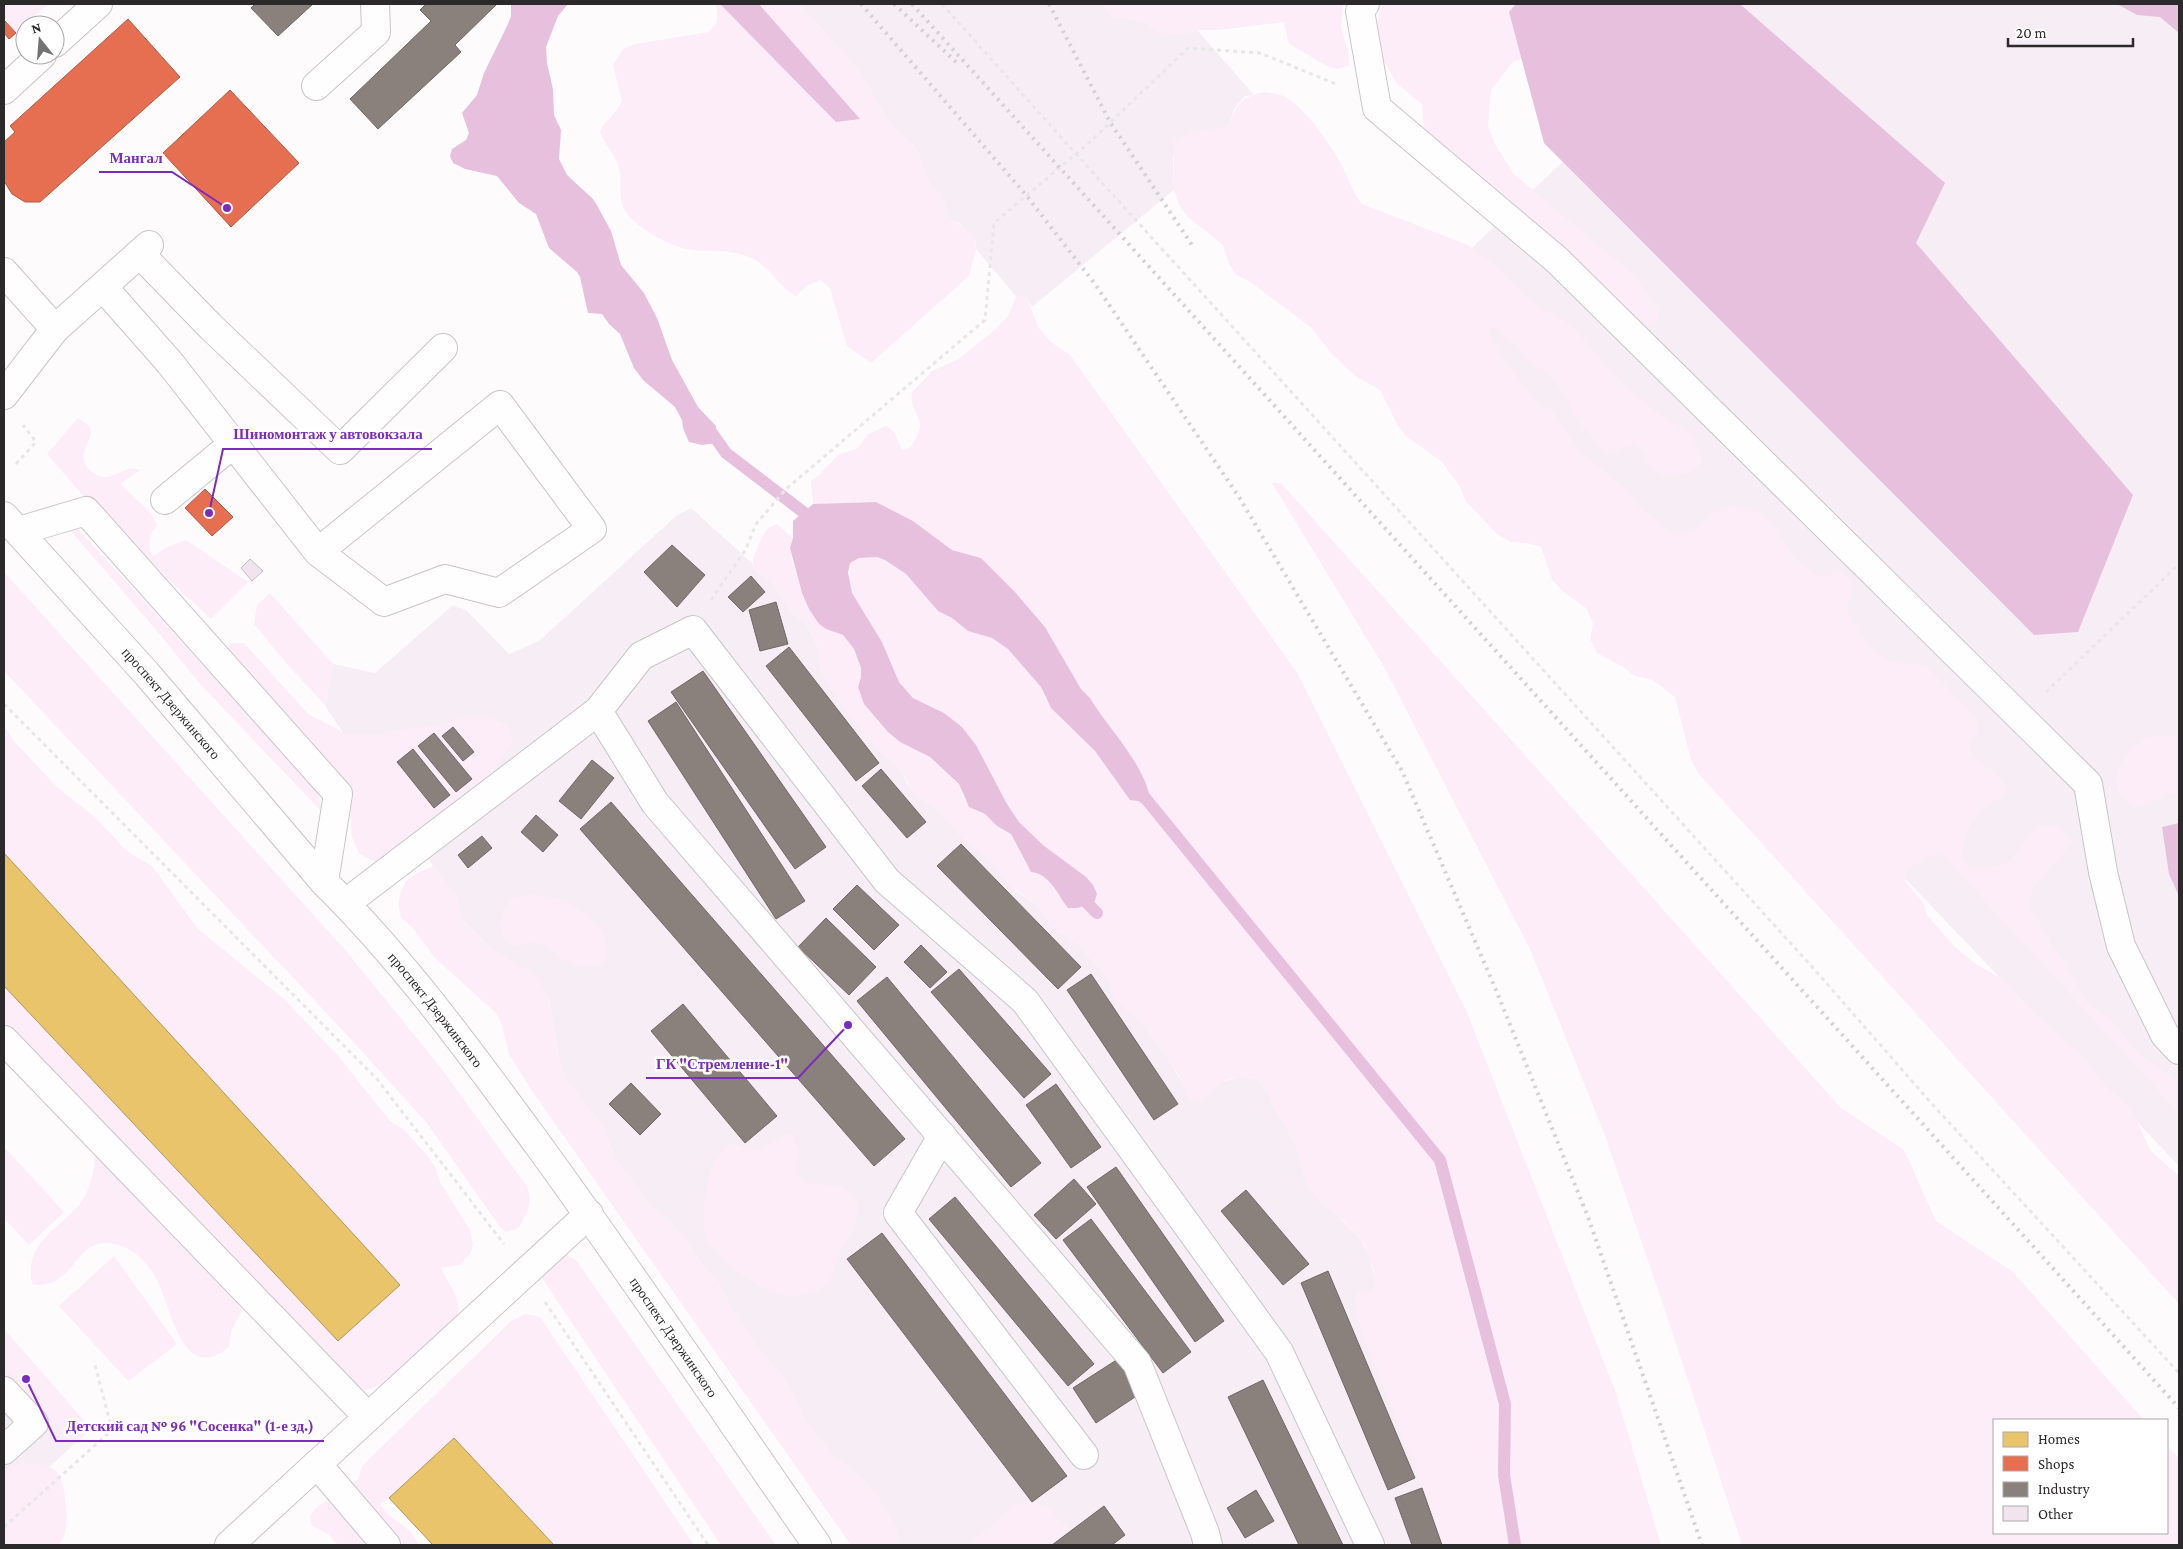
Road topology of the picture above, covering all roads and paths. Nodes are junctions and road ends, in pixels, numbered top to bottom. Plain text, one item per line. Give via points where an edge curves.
1 (98, 4) edge
2 (375, 4) edge
3 (942, 4) edge
4 (1365, 4) edge
5 (65, 34) edge
6 (31, 65) edge
7 (316, 86) dead end
8 (4, 90) edge
9 (1377, 108) junction
10 (1076, 154) junction
11 (4, 272) edge
12 (103, 287) junction
13 (55, 329) junction
14 (443, 348) dead end
15 (4, 395) edge
16 (22, 423) dead end
17 (233, 444) junction
18 (16, 464) dead end
19 (165, 500) dead end
20 (11, 524) edge
21 (318, 552) junction
22 (2179, 564) edge
23 (693, 630) junction
24 (4, 704) edge
25 (598, 711) junction
26 (2019, 717) junction
27 (324, 882) junction
28 (346, 903) junction
29 (4, 1040) edge
30 (2179, 1050) edge
31 (942, 1136) junction
32 (589, 1214) junction
33 (526, 1272) junction
34 (94, 1361) dead end
35 (2179, 1373) edge
36 (4, 1392) edge
37 (368, 1417) junction
38 (4, 1450) edge
39 (1084, 1455) dead end
40 (317, 1464) junction
41 (4, 1527) edge
42 (229, 1545) edge
43 (386, 1545) edge
44 (708, 1545) edge
45 (817, 1545) edge
46 (1208, 1545) edge
47 (1370, 1545) edge

1 - 5 main road
2 - 7 main road via 376,32
3 - 10 path
4 - 9 main road via 1360,11
6 - 8 main road
9 - 10 path via 1355,91 1260,53 1188,48
9 - 26 main road via 1557,260
10 - 23 path via 994,223 985,320 786,489 756,524 746,548
10 - 35 path via 1794,947 1932,1104
11 - 13 main road
12 - 13 main road
12 - 14 main road via 144,249 210,326 340,450
12 - 17 main road via 170,363
13 - 15 main road
16 - 18 path via 36,442
17 - 19 main road
17 - 21 main road
20 - 27 main road, проспект Дзержинского via 147,674
20 - 27 main road via 86,511 338,794
21 - 21 main road via 500,405 592,529 499,594 445,579 384,602
22 - 26 path
23 - 25 main road via 641,656
23 - 47 main road via 887,881 1025,1001 1279,1352
24 - 33 path via 377,1079
25 - 28 main road
25 - 31 main road via 655,803
26 - 30 main road via 2088,784 2103,872 2121,946 2164,1035
27 - 28 main road, проспект Дзержинского
28 - 32 main road, проспект Дзержинского via 420,988
29 - 37 main road
31 - 39 main road via 898,1213
31 - 46 main road via 1137,1363
32 - 33 main road
32 - 45 main road, проспект Дзержинского
33 - 37 main road
33 - 44 path
34 - 41 path via 112,1430
36 - 38 main road via 34,1424
37 - 40 main road
40 - 42 main road
40 - 43 main road

